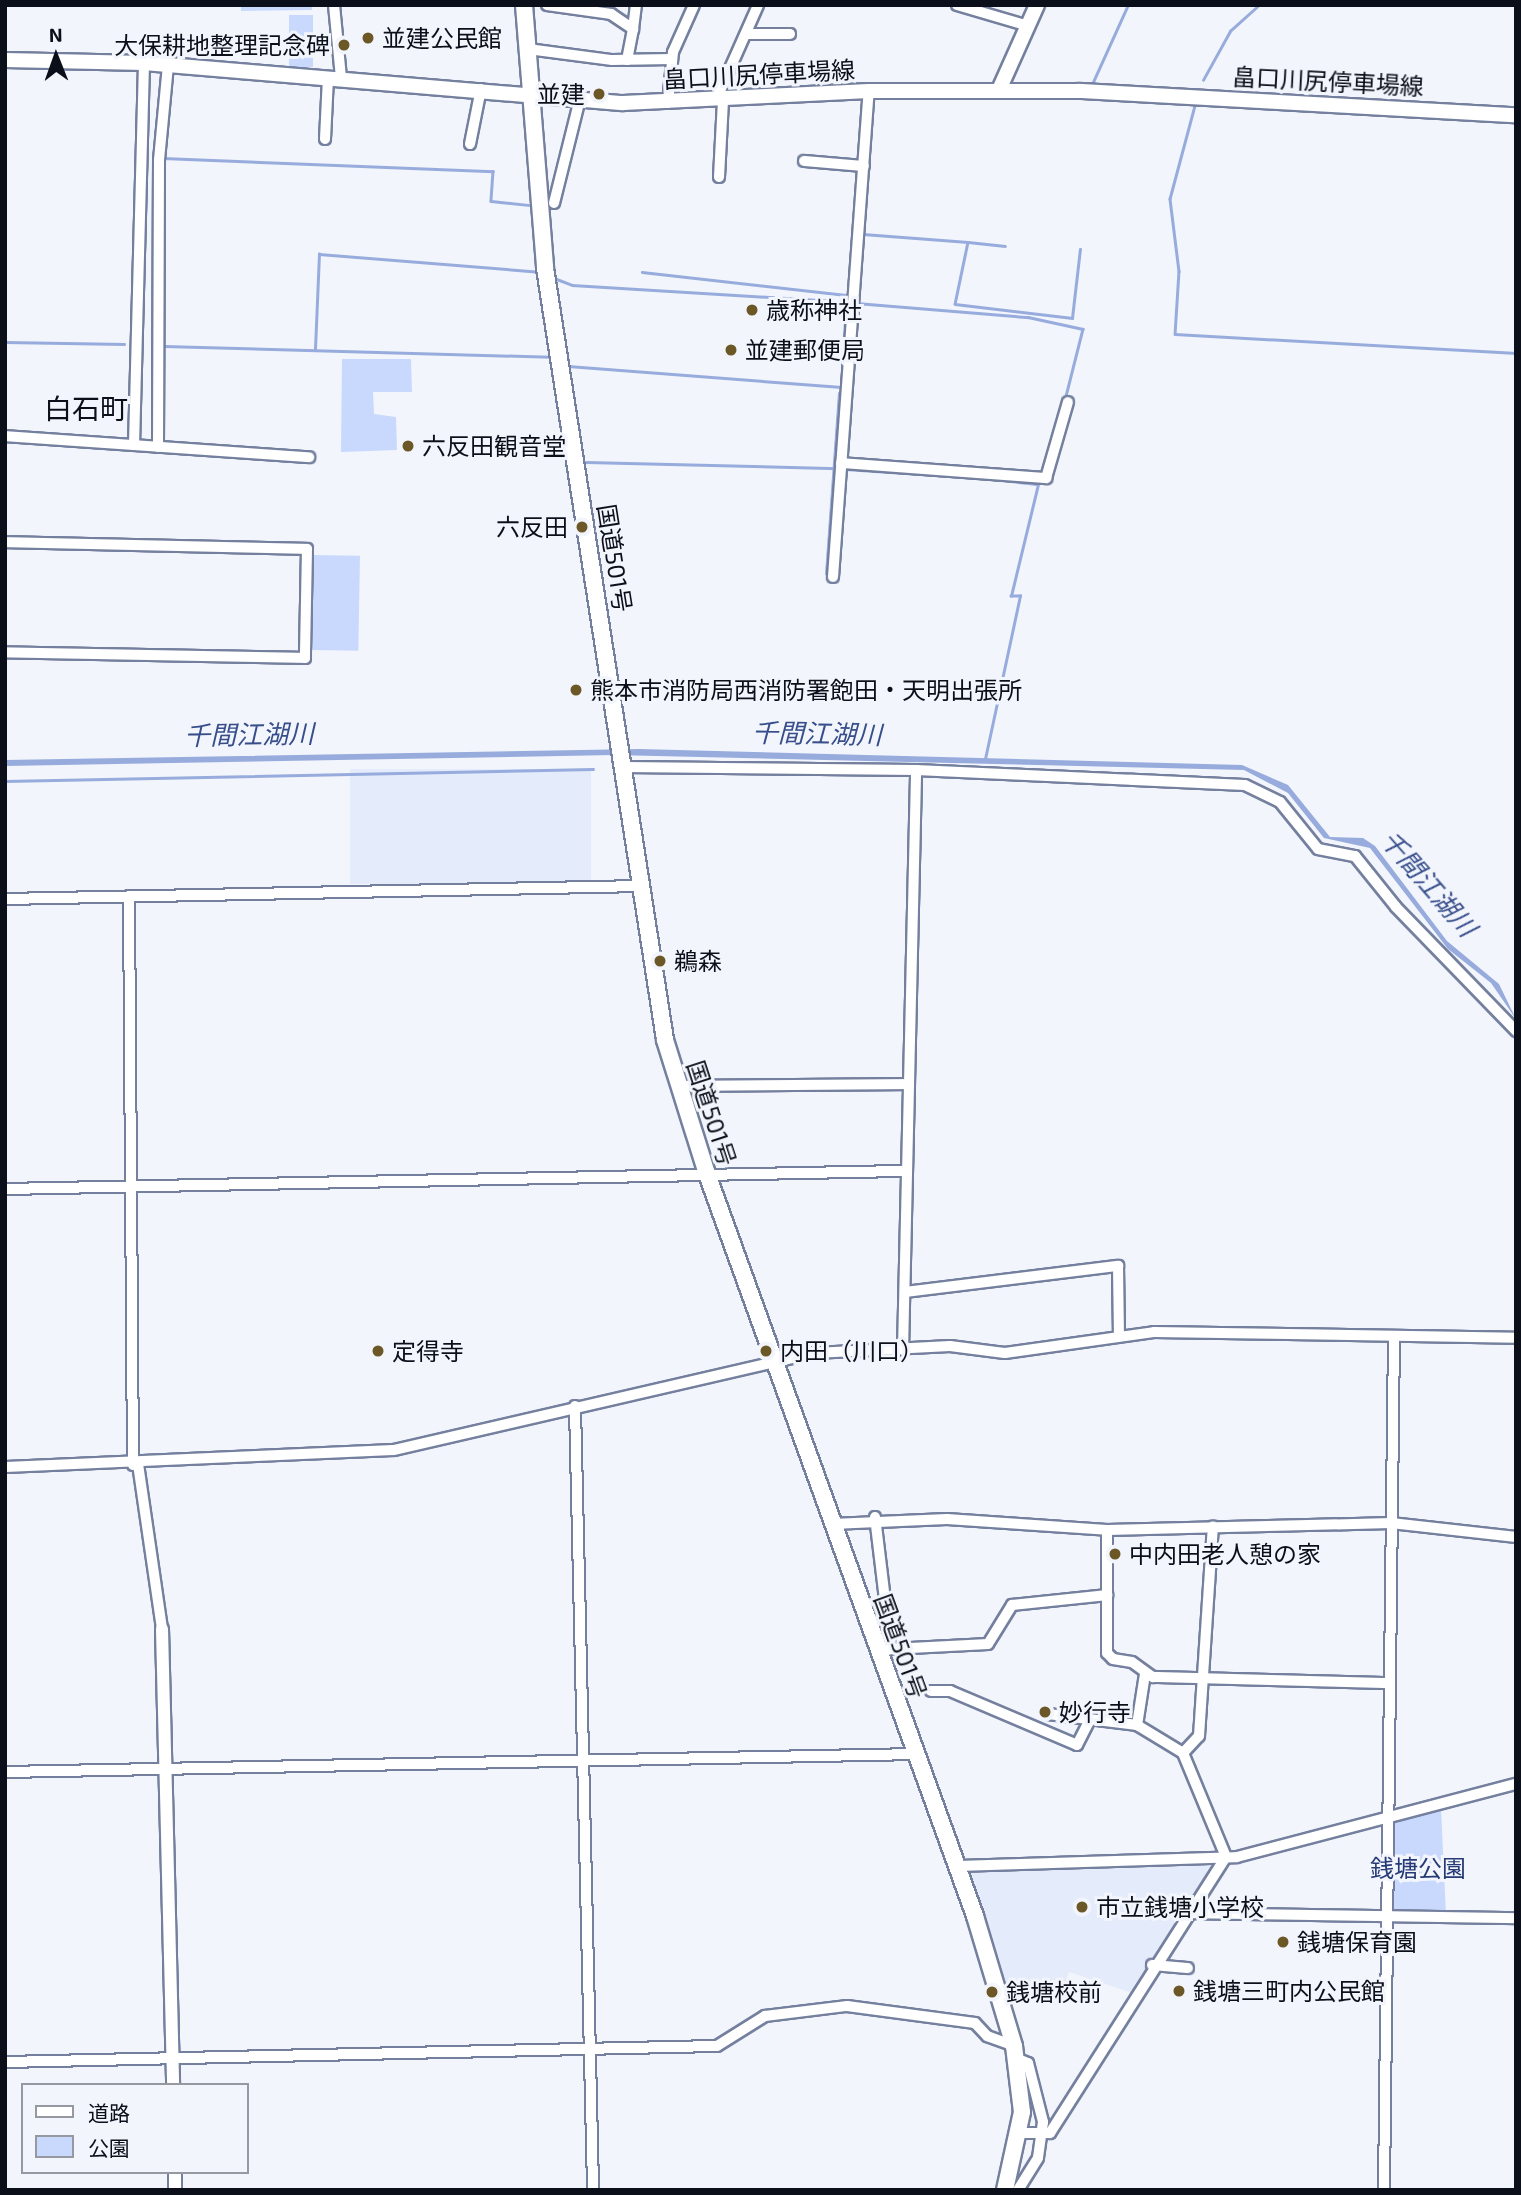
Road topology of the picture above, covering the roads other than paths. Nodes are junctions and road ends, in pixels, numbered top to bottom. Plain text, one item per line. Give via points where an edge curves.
1 (334, 5) edge
2 (523, 5) edge
3 (547, 5) edge
4 (636, 5) edge
5 (694, 5) edge
6 (758, 5) edge
7 (957, 5) edge
8 (1037, 5) edge
9 (562, 7) edge
10 (1025, 25) junction
11 (633, 29) junction
12 (746, 34) junction
13 (790, 34) dead end
14 (528, 49) junction
15 (671, 59) junction
16 (5, 60) edge
17 (627, 60) junction
18 (145, 63) junction
19 (168, 65) junction
20 (334, 78) junction
21 (481, 89) junction
22 (999, 90) junction
23 (869, 91) junction
24 (533, 93) junction
25 (580, 99) junction
26 (720, 100) junction
27 (668, 103) junction
28 (1516, 115) edge
29 (325, 139) dead end
30 (470, 144) dead end
31 (804, 161) dead end
32 (864, 166) junction
33 (719, 177) dead end
34 (554, 203) dead end
35 (1069, 402) dead end
36 (5, 436) edge
37 (134, 445) junction
38 (158, 447) junction
39 (309, 457) dead end
40 (841, 463) junction
41 (5, 542) edge
42 (833, 577) dead end
43 (5, 652) edge
44 (623, 758) junction
45 (916, 770) junction
46 (643, 886) junction
47 (129, 896) junction
48 (5, 899) edge
49 (1516, 1031) edge
50 (909, 1084) junction
51 (678, 1086) junction
52 (905, 1171) junction
53 (707, 1174) junction
54 (133, 1187) junction
55 (5, 1189) edge
56 (905, 1292) junction
57 (1119, 1336) junction
58 (1394, 1336) junction
59 (1516, 1338) edge
60 (903, 1350) junction
61 (774, 1359) junction
62 (575, 1406) junction
63 (136, 1465) junction
64 (5, 1467) edge
65 (875, 1517) junction
66 (1391, 1523) junction
67 (832, 1524) junction
68 (1213, 1526) junction
69 (1107, 1530) junction
70 (1516, 1537) edge
71 (1107, 1595) junction
72 (162, 1629) joint
73 (885, 1651) junction
74 (1145, 1674) junction
75 (1203, 1678) junction
76 (1388, 1684) junction
77 (931, 1691) dead end
78 (1048, 1714) dead end
79 (1090, 1720) junction
80 (1137, 1725) junction
81 (1183, 1753) junction
82 (915, 1754) junction
83 (582, 1760) junction
84 (167, 1769) junction
85 (5, 1772) edge
86 (1516, 1784) edge
87 (1388, 1819) junction
88 (1226, 1857) junction
89 (955, 1866) junction
90 (1188, 1913) junction
91 (1386, 1916) junction
92 (1516, 1918) edge
93 (1152, 1965) junction
94 (1188, 1968) dead end
95 (590, 2049) junction
96 (1015, 2052) junction
97 (173, 2058) junction
98 (5, 2062) edge
99 (173, 2083) edge
100 (1020, 2133) junction
101 (1043, 2137) junction
102 (593, 2190) edge
103 (1005, 2190) edge
104 (1018, 2190) edge
105 (1384, 2190) edge

1 - 20 street
2 - 14 highway, 国道501号
3 - 9 street
4 - 11 street
5 - 15 street
6 - 12 street
7 - 10 street
8 - 10 main road
9 - 11 street via 611,14
10 - 22 main road
11 - 17 street
12 - 13 street
12 - 26 street
14 - 17 street
14 - 24 highway, 国道501号
15 - 17 street
15 - 27 street
16 - 18 main road, 畠口川尻停車場線
18 - 19 main road, 畠口川尻停車場線
18 - 37 street
19 - 20 main road, 畠口川尻停車場線
19 - 38 street via 159,172
20 - 21 main road, 畠口川尻停車場線
20 - 29 street
21 - 24 main road, 畠口川尻停車場線
21 - 30 street
22 - 23 main road, 畠口川尻停車場線
22 - 28 main road, 畠口川尻停車場線
23 - 26 main road, 畠口川尻停車場線
23 - 32 street
24 - 25 main road, 畠口川尻停車場線
24 - 44 highway, 国道501号 via 540,230
25 - 27 main road, 畠口川尻停車場線
25 - 34 street
26 - 27 main road, 畠口川尻停車場線
26 - 33 street
31 - 32 street
32 - 40 street
35 - 40 street via 1046,478
36 - 37 street
37 - 38 street
38 - 39 street
40 - 42 street
41 - 43 street via 307,550 305,658
44 - 45 street
44 - 46 highway, 国道501号
45 - 49 street via 1245,785 1280,802 1318,849 1355,856
45 - 50 street
46 - 47 street
46 - 51 highway, 国道501号
47 - 48 street
47 - 54 street
50 - 51 street
50 - 52 street
51 - 53 highway, 国道501号
52 - 53 street
52 - 56 street
53 - 54 street
53 - 61 highway, 国道501号
54 - 55 street
54 - 63 street
56 - 57 street via 1118,1266
56 - 60 street
57 - 58 street
57 - 60 street via 1005,1353
58 - 59 street
58 - 66 street
60 - 61 street
61 - 62 street
61 - 67 highway, 国道501号
62 - 63 street via 394,1450 188,1454
62 - 83 street
63 - 64 street
63 - 72 street
65 - 67 street
65 - 69 street
65 - 73 street
66 - 68 street
66 - 70 street
66 - 76 street
67 - 73 highway, 国道501号
68 - 69 street
68 - 75 street
69 - 71 street
71 - 73 street via 1012,1605 988,1644
71 - 74 street via 1107,1653
72 - 84 street
73 - 82 highway, 国道501号
74 - 75 street
74 - 80 street
75 - 76 street
75 - 81 street via 1199,1736
76 - 87 street
77 - 79 street via 950,1691 1077,1745
78 - 79 street
79 - 80 street
80 - 81 street
81 - 88 street
82 - 83 street
82 - 89 highway, 国道501号
83 - 84 street
83 - 95 street
84 - 85 street
84 - 97 street
86 - 87 street
87 - 88 street
87 - 91 street
88 - 89 street
88 - 90 street
89 - 96 highway, 国道501号
90 - 91 street
90 - 93 street
91 - 92 street
91 - 105 street
93 - 94 street
93 - 101 street
95 - 96 street via 717,2046 765,2016 847,2006 975,2022 987,2036
95 - 97 street
95 - 102 street
96 - 100 highway, 国道501号
96 - 101 street via 1028,2063
97 - 98 street
97 - 99 street
100 - 101 street
100 - 103 highway, 国道501号
101 - 104 street via 1038,2158

